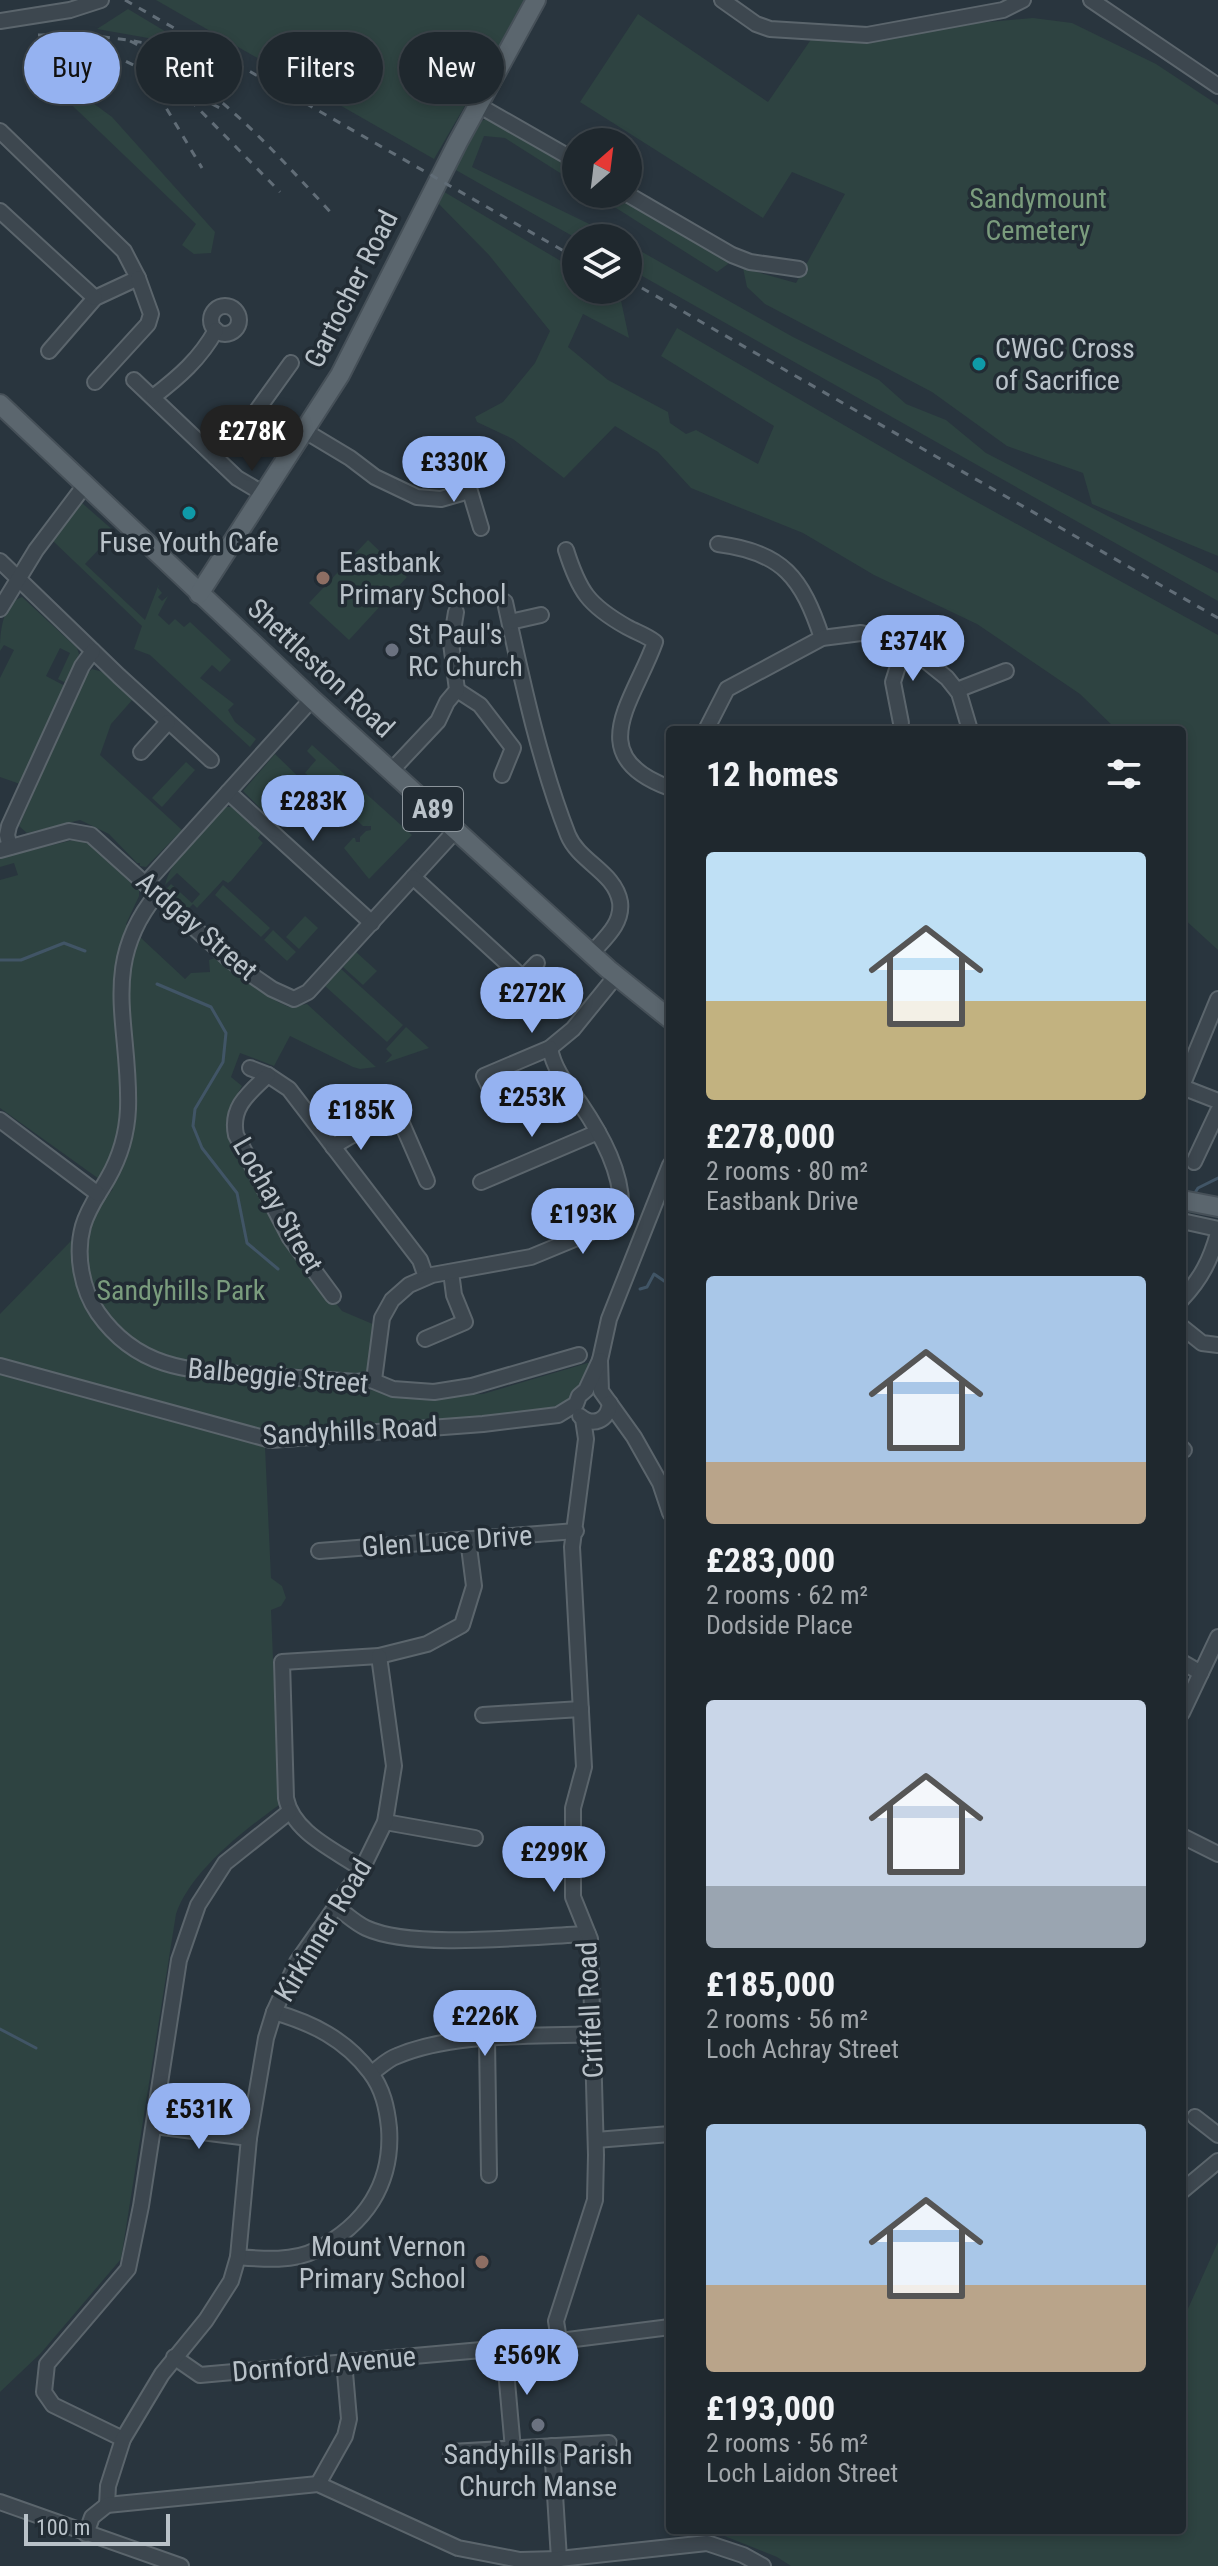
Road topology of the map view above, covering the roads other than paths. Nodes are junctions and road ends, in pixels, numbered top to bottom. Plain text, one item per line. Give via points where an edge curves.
1 (536, 0) edge
2 (722, 0) edge
3 (1023, 0) edge
4 (1091, 0) edge
5 (100, 1) edge
6 (0, 21) edge
7 (1218, 86) edge
8 (478, 105) junction
9 (0, 131) edge
10 (562, 153) edge
11 (642, 203) edge
12 (0, 211) edge
13 (799, 269) dead end
14 (138, 278) junction
15 (95, 298) junction
16 (216, 330) dead end
17 (49, 351) dead end
18 (291, 363) dead end
19 (266, 372) dead end
20 (134, 380) dead end
21 (280, 381) junction
22 (95, 382) dead end
23 (153, 397) junction
24 (0, 404) edge
25 (305, 431) junction
26 (215, 457) junction
27 (463, 468) dead end
28 (85, 485) junction
29 (469, 491) junction
30 (264, 494) junction
31 (481, 528) dead end
32 (718, 544) dead end
33 (566, 550) dead end
34 (0, 561) edge
35 (18, 578) junction
36 (199, 594) junction
37 (505, 602) dead end
38 (0, 609) edge
39 (456, 612) dead end
40 (541, 615) dead end
41 (510, 622) junction
42 (822, 638) junction
43 (905, 644) junction
44 (93, 651) junction
45 (1006, 671) dead end
46 (457, 690) junction
47 (957, 690) junction
48 (312, 699) junction
49 (168, 722) junction
50 (901, 723) dead end
51 (708, 726) edge
52 (969, 726) edge
53 (141, 752) dead end
54 (211, 760) dead end
55 (391, 771) junction
56 (502, 775) dead end
57 (666, 786) edge
58 (228, 792) junction
59 (456, 830) junction
60 (5, 848) edge
61 (413, 877) junction
62 (146, 883) junction
63 (157, 894) junction
64 (372, 923) junction
65 (591, 954) junction
66 (537, 963) dead end
67 (612, 972) junction
68 (1218, 999) edge
69 (666, 1016) edge
70 (550, 1048) junction
71 (250, 1068) dead end
72 (268, 1075) junction
73 (1186, 1076) edge
74 (489, 1086) dead end
75 (1186, 1088) edge
76 (1218, 1101) edge
77 (1218, 1111) edge
78 (0, 1120) edge
79 (598, 1132) junction
80 (333, 1147) junction
81 (1194, 1162) dead end
82 (666, 1175) edge
83 (427, 1181) dead end
84 (481, 1182) dead end
85 (98, 1194) junction
86 (1187, 1201) edge
87 (1218, 1207) edge
88 (1186, 1223) edge
89 (1218, 1231) edge
90 (451, 1272) junction
91 (426, 1277) junction
92 (1186, 1295) edge
93 (333, 1296) dead end
94 (1186, 1330) edge
95 (425, 1339) dead end
96 (1218, 1345) edge
97 (579, 1355) dead end
98 (0, 1366) edge
99 (374, 1380) junction
100 (593, 1390) junction
101 (592, 1414) junction
102 (666, 1501) edge
103 (576, 1531) junction
104 (468, 1539) junction
105 (319, 1551) dead end
106 (1218, 1637) edge
107 (379, 1656) junction
108 (1186, 1664) edge
109 (1201, 1673) junction
110 (1186, 1705) edge
111 (581, 1709) junction
112 (483, 1715) dead end
113 (289, 1812) junction
114 (385, 1822) junction
115 (475, 1838) dead end
116 (1186, 1838) edge
117 (1218, 1854) edge
118 (362, 1869) junction
119 (336, 1907) junction
120 (588, 1934) junction
121 (274, 2012) junction
122 (593, 2034) junction
123 (487, 2039) junction
124 (372, 2073) junction
125 (1195, 2117) dead end
126 (154, 2126) junction
127 (666, 2134) edge
128 (1210, 2135) edge
129 (249, 2138) junction
130 (596, 2140) junction
131 (1218, 2161) edge
132 (489, 2175) dead end
133 (1186, 2188) edge
134 (238, 2257) junction
135 (666, 2327) edge
136 (559, 2340) junction
137 (504, 2348) junction
138 (174, 2357) junction
139 (344, 2361) junction
140 (123, 2439) junction
141 (609, 2443) dead end
142 (552, 2446) junction
143 (513, 2449) junction
144 (451, 2452) dead end
145 (318, 2484) junction
146 (0, 2502) edge
147 (107, 2505) junction
148 (86, 2534) junction
149 (707, 2536) edge
150 (559, 2559) junction
151 (181, 2566) edge
152 (763, 2566) edge

1 - 8 main road, Gartocher Road
2 - 3 street via 770,29 867,35 1003,10
4 - 7 street
5 - 6 street
8 - 10 street
8 - 25 main road, Gartocher Road via 340,375
9 - 14 street via 124,251
11 - 13 street via 732,255
12 - 15 street
14 - 15 street
14 - 22 street via 151,314 148,324
15 - 17 street
16 - 23 street via 204,352
18 - 21 street
19 - 21 street
20 - 23 street
21 - 26 street via 240,434
23 - 26 street
24 - 28 main road, Shettleston Road / A89
25 - 29 street via 375,477 417,497 441,499
25 - 30 main road, Gartocher Road
26 - 30 street
27 - 29 street
28 - 35 street
28 - 36 main road, Shettleston Road / A89
29 - 31 street
30 - 36 main road, Gartocher Road
32 - 42 street via 747,548 791,574 810,602
33 - 57 street via 586,598 603,614 661,641 619,728 620,745 632,767
34 - 35 street
35 - 38 street
35 - 44 street
36 - 48 main road, Shettleston Road / A89
37 - 41 street
39 - 46 street via 451,643
40 - 41 street
41 - 65 street via 567,834 620,900 615,926
42 - 43 street via 861,633
42 - 51 street via 727,689
43 - 47 street
43 - 50 street via 893,682
44 - 49 street
44 - 60 street via 9,826
45 - 47 street
46 - 55 street via 438,721
46 - 56 street via 480,705 513,748
47 - 52 street
48 - 55 main road, Shettleston Road / A89
48 - 58 street
49 - 53 street
49 - 54 street
55 - 59 main road, Shettleston Road / A89
58 - 62 street
58 - 64 street
59 - 61 street, Ardgay Street
59 - 65 main road, Shettleston Road / A89
60 - 62 street, Ardgay Street via 69,831 86,833
61 - 64 street, Ardgay Street
61 - 66 street via 520,981
62 - 63 street, Ardgay Street
63 - 64 street, Ardgay Street via 230,960 290,999 306,995
63 - 85 street, Balbeggie Street via 134,927 122,964 127,1122 119,1155
65 - 67 main road, Shettleston Road / A89
67 - 69 main road, A89
67 - 70 street via 573,1029
68 - 73 street
70 - 74 street via 484,1076
70 - 79 street via 553,1064
71 - 72 street
72 - 80 street via 289,1089
72 - 93 street, Lochay Street via 238,1107 236,1135 290,1238
75 - 76 street
77 - 81 street
78 - 85 street
79 - 84 street
79 - 90 street via 623,1194 616,1220 531,1257
80 - 83 street via 379,1122 400,1119
80 - 91 street via 420,1260
82 - 100 street via 609,1319
85 - 99 street, Balbeggie Street via 82,1228 82,1272 88,1298 110,1330 130,1347 189,1371
86 - 87 main road
88 - 89 street
89 - 92 street via 1211,1260
90 - 91 street
90 - 95 street via 465,1322
91 - 99 street via 399,1293 384,1313
94 - 96 street via 1202,1343
97 - 99 street, Balbeggie Street via 434,1392 389,1388
98 - 101 street, Sandyhills Road via 271,1440
100 - 101 street
100 - 101 street via 579,1396
101 - 102 street via 660,1483
101 - 103 street, Criffell Road
103 - 104 street, Glen Luce Drive
103 - 111 street, Criffell Road via 572,1547
104 - 105 street, Glen Luce Drive
104 - 107 street via 474,1586 462,1625 427,1644
106 - 109 street
107 - 113 street via 282,1662
107 - 114 street, Kirkinner Road via 394,1766
108 - 109 street
109 - 110 street
111 - 112 street
111 - 120 street, Criffell Road via 584,1767 573,1808 573,1897
113 - 118 street via 301,1828
113 - 126 street via 225,1863 198,1905 179,1960
114 - 115 street
114 - 118 street, Kirkinner Road
116 - 117 street
118 - 119 street, Kirkinner Road
119 - 120 street via 366,1928 398,1937
119 - 121 street, Kirkinner Road via 297,1962
120 - 122 street, Criffell Road
121 - 124 street via 331,2035
121 - 129 street, Kirkinner Road
122 - 123 street
122 - 130 street, Criffell Road
123 - 124 street via 426,2046 394,2056
123 - 132 street
124 - 134 street via 387,2103 389,2138 387,2172 372,2202 354,2226 313,2252
125 - 128 street
126 - 129 street
126 - 140 street via 128,2269 47,2364 44,2392 53,2405
127 - 130 street
129 - 134 street, Kirkinner Road
130 - 136 street, Criffell Road via 595,2200 556,2321
131 - 133 street
134 - 138 street, Kirkinner Road via 231,2281
135 - 136 street, Dornford Avenue
136 - 137 street, Dornford Avenue
137 - 139 street, Dornford Avenue
137 - 143 street
138 - 139 street, Dornford Avenue via 200,2375
138 - 140 street, Kirkinner Road
139 - 145 street via 349,2419
140 - 147 street, Kirkinner Road
141 - 142 street
142 - 143 street
142 - 150 street
143 - 144 street
145 - 147 street
145 - 150 street via 458,2548 520,2560
146 - 148 street
147 - 148 street via 92,2517
148 - 151 street
149 - 150 street
149 - 152 street

